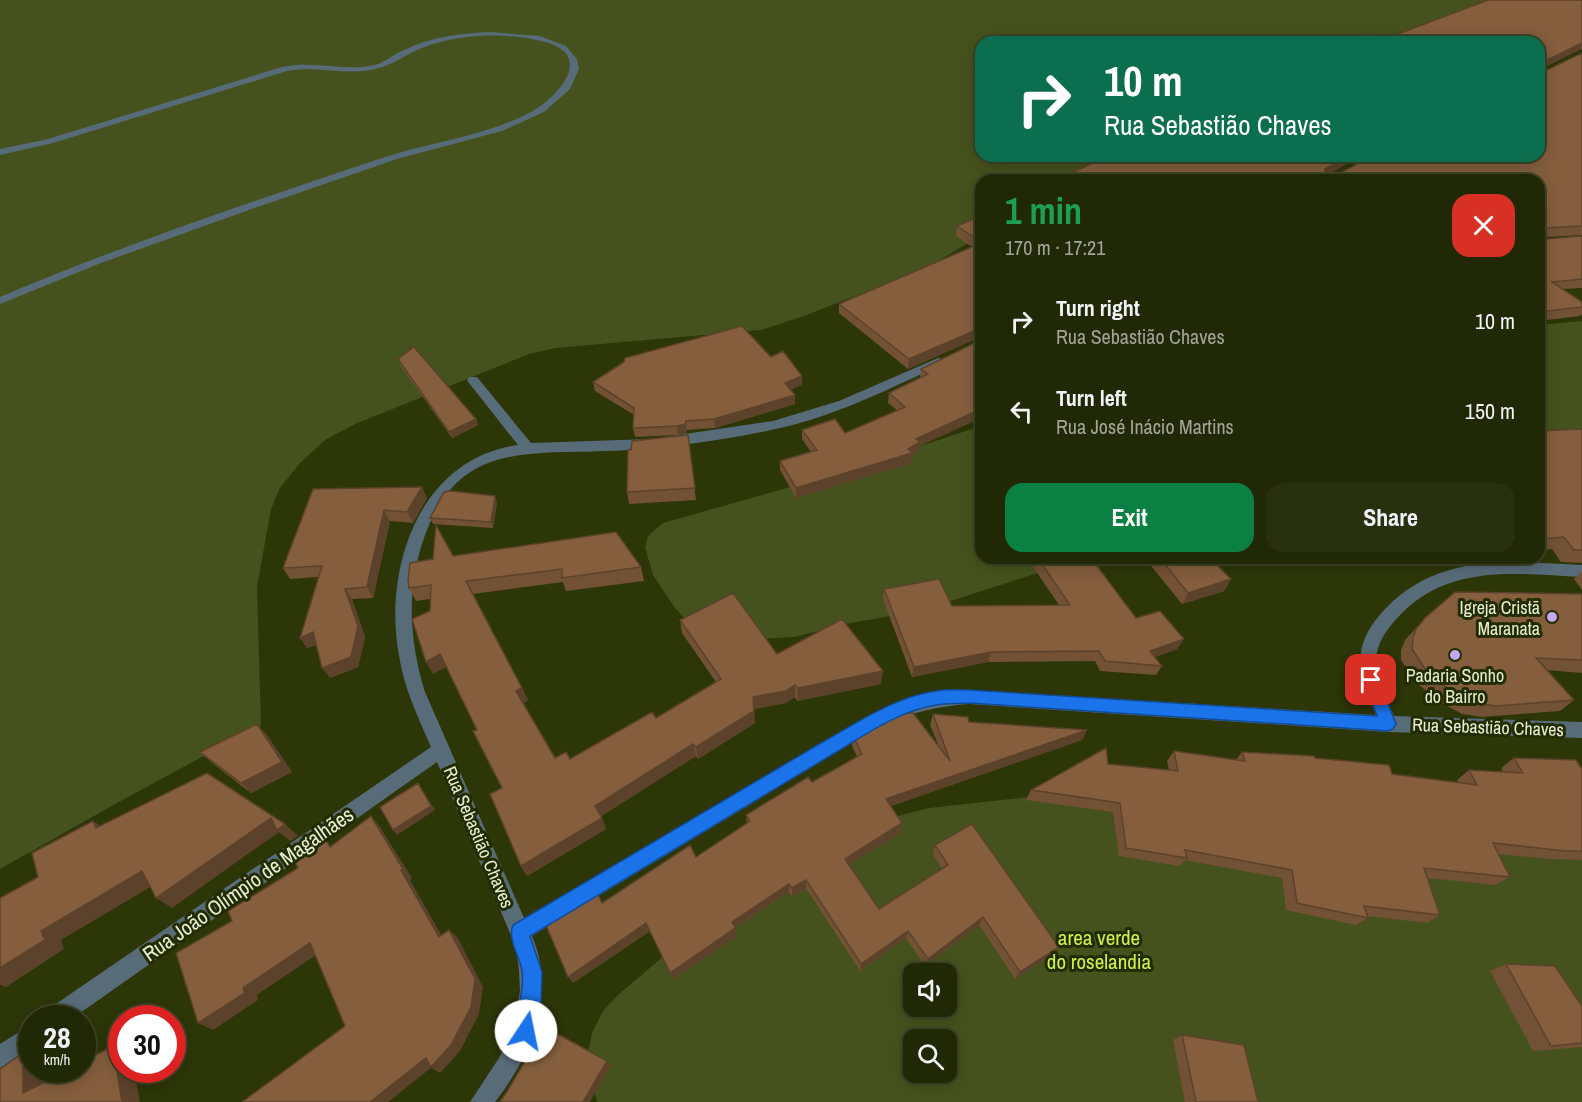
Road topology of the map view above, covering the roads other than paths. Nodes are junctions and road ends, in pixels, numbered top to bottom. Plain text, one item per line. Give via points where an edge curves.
1 (0, 152) edge
2 (0, 301) edge
3 (949, 357) edge
4 (473, 380) dead end
5 (528, 448) junction
6 (1582, 571) edge
7 (1388, 724) junction
8 (1582, 730) edge
9 (442, 749) junction
10 (520, 932) junction
11 (74, 1005) edge
12 (18, 1045) edge
13 (0, 1057) edge
14 (481, 1102) edge

1 - 2 street via 50,141 268,73 305,66 375,67 392,62 407,51 459,36 540,38 558,44 574,63 575,71 565,90 534,115 514,124 415,150 258,204
3 - 5 street, Rua Sebastião Chaves via 832,409 764,428 643,445
4 - 5 street
5 - 9 street, Rua Sebastião Chaves via 487,457 451,479 437,496 415,542 403,597 406,660
6 - 7 street via 1491,569 1457,573 1429,581 1411,593 1377,631 1366,658
7 - 8 street, Rua Sebastião Chaves
7 - 10 street, Rua Sebastião Chaves via 936,698 876,720
9 - 10 street, Rua Sebastião Chaves
9 - 11 street, Rua João Olímpio de Magalhães
10 - 14 street via 532,972 526,1031
12 - 13 street

